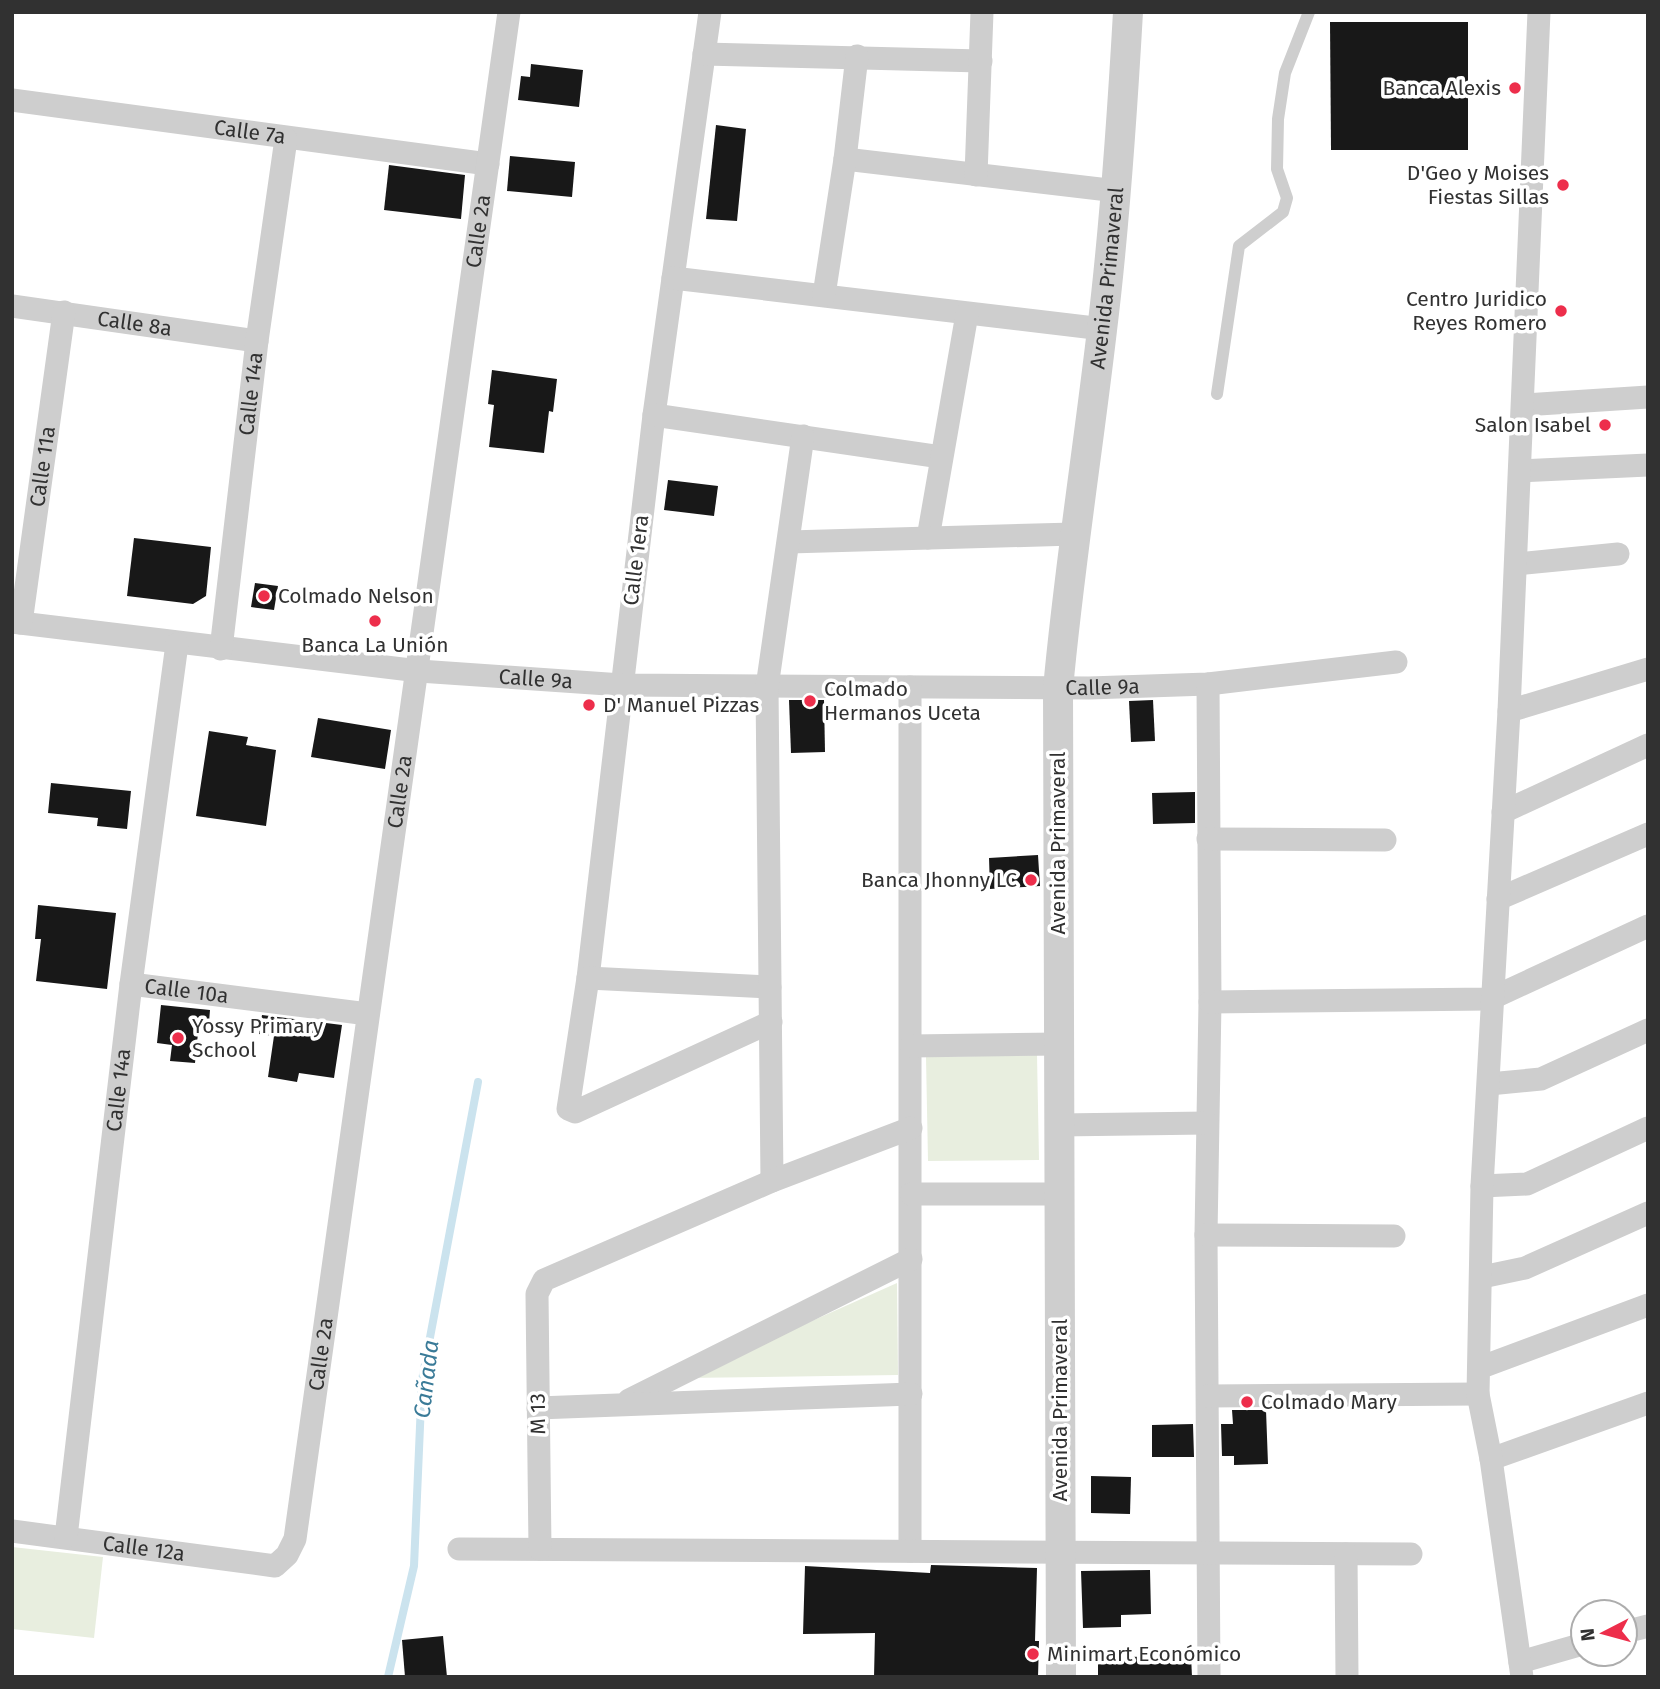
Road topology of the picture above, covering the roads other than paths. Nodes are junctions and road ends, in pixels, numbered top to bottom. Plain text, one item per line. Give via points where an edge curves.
1 (509, 12) edge
2 (710, 12) edge
3 (982, 12) edge
4 (1128, 12) edge
5 (1309, 12) edge
6 (1539, 12) edge
7 (704, 54) junction
8 (857, 57) junction
9 (981, 61) junction
10 (12, 100) edge
11 (286, 139) junction
12 (845, 159) junction
13 (488, 164) junction
14 (976, 174) junction
15 (1117, 191) junction
16 (673, 278) junction
17 (824, 295) junction
18 (12, 306) edge
19 (64, 312) junction
20 (967, 314) junction
21 (1103, 329) junction
22 (257, 341) junction
23 (1217, 394) dead end
24 (1648, 397) edge
25 (1522, 405) junction
26 (654, 415) junction
27 (803, 436) junction
28 (941, 457) junction
29 (1648, 466) edge
30 (1520, 471) junction
31 (1074, 534) junction
32 (928, 538) junction
33 (789, 542) junction
34 (1618, 554) dead end
35 (1516, 564) junction
36 (17, 622) edge
37 (177, 644) junction
38 (221, 649) junction
39 (1396, 662) dead end
40 (1648, 669) edge
41 (419, 671) junction
42 (1208, 684) junction
43 (622, 685) junction
44 (767, 687) junction
45 (910, 687) junction
46 (1058, 688) junction
47 (1509, 711) junction
48 (1648, 745) edge
49 (1503, 812) junction
50 (1648, 834) edge
51 (1208, 839) junction
52 (1385, 840) dead end
53 (1498, 900) junction
54 (1648, 926) edge
55 (589, 978) junction
56 (131, 984) junction
57 (770, 987) junction
58 (1490, 999) junction
59 (1210, 1002) junction
60 (368, 1013) junction
61 (771, 1022) junction
62 (1648, 1030) edge
63 (1058, 1044) junction
64 (911, 1046) junction
65 (1489, 1084) junction
66 (1207, 1123) junction
67 (1059, 1125) junction
68 (912, 1128) junction
69 (1648, 1128) edge
70 (772, 1181) junction
71 (1482, 1186) junction
72 (911, 1194) junction
73 (1059, 1194) junction
74 (1648, 1213) edge
75 (1206, 1236) junction
76 (1394, 1236) dead end
77 (911, 1259) junction
78 (1482, 1277) junction
79 (1648, 1305) edge
80 (1479, 1368) junction
81 (911, 1394) junction
82 (1478, 1394) junction
83 (1208, 1396) junction
84 (1648, 1404) edge
85 (621, 1405) junction
86 (538, 1408) junction
87 (1491, 1459) junction
88 (12, 1531) edge
89 (66, 1537) junction
90 (458, 1549) dead end
91 (540, 1549) junction
92 (910, 1551) junction
93 (1060, 1552) junction
94 (1209, 1553) junction
95 (1346, 1553) junction
96 (1411, 1554) dead end
97 (275, 1566) joint
98 (1569, 1650) edge
99 (1521, 1670) edge
100 (1061, 1677) edge
101 (1209, 1677) edge
102 (1347, 1677) edge

1 - 13 street, Calle 2a
2 - 7 street, Calle 1era
3 - 9 street
4 - 15 street, Avenida Primaveral
5 - 23 lane via 1285,73 1278,119 1277,169 1287,198 1275,221 1238,246
6 - 25 street
7 - 8 street
7 - 16 street, Calle 1era
8 - 9 street
8 - 12 street
9 - 14 street
10 - 11 street, Calle 7a
11 - 13 street, Calle 7a
11 - 22 street, Calle 14a
12 - 14 street
12 - 17 street
13 - 41 street, Calle 2a
14 - 15 street
15 - 21 street, Avenida Primaveral
16 - 17 street
16 - 26 street, Calle 1era
17 - 20 street
18 - 19 street, Calle 8a
19 - 22 street, Calle 8a
19 - 36 street, Calle 11a
20 - 21 street
20 - 28 street
21 - 31 street, Avenida Primaveral
22 - 38 street, Calle 14a
24 - 25 street
25 - 30 street
26 - 27 street
26 - 43 street, Calle 1era
27 - 28 street
27 - 33 street
28 - 32 street
29 - 30 street
30 - 35 street
31 - 32 street
31 - 46 street, Avenida Primaveral
32 - 33 street
33 - 44 street
34 - 35 street
35 - 47 street
36 - 37 street, Calle 9a
37 - 38 street, Calle 9a
37 - 56 street, Calle 14a
38 - 41 street, Calle 9a
39 - 42 street, Calle 9a
40 - 47 street
41 - 43 street, Calle 9a
41 - 60 street, Calle 2a
42 - 46 street, Calle 9a
42 - 51 street
43 - 44 street, Calle 9a
43 - 55 street, Calle 1era
44 - 45 street, Calle 9a
44 - 57 street
45 - 46 street, Calle 9a
45 - 64 street
46 - 63 street, Avenida Primaveral
47 - 49 street
48 - 49 street
49 - 53 street
50 - 53 street
51 - 52 street
51 - 59 street
53 - 58 street
54 - 58 street
55 - 57 street
55 - 61 street, Calle 1era via 568,1109 575,1112
56 - 60 street, Calle 10a
56 - 89 street, Calle 14a
57 - 61 street
58 - 59 street
58 - 65 street
59 - 66 street
60 - 97 street, Calle 2a via 295,1539 288,1555
61 - 70 street
62 - 65 street via 1541,1079
63 - 64 street
63 - 67 street, Avenida Primaveral
64 - 68 street
65 - 71 street
66 - 67 street
66 - 75 street
67 - 73 street, Avenida Primaveral
68 - 70 street
68 - 72 street
69 - 71 street via 1527,1184
70 - 86 street, M 13 via 544,1280 537,1294
71 - 78 street
72 - 73 street
72 - 77 street
73 - 93 street, Avenida Primaveral
74 - 78 street via 1525,1268
75 - 76 street
75 - 83 street
77 - 81 street
77 - 85 street
78 - 80 street
79 - 80 street
80 - 82 street
81 - 85 street
81 - 92 street
82 - 83 street
82 - 87 street
83 - 94 street
84 - 87 street
85 - 86 street
86 - 91 street, M 13
87 - 99 street
88 - 89 street, Calle 12a
89 - 97 street, Calle 12a
90 - 91 street
91 - 92 street
92 - 93 street
93 - 94 street
93 - 100 street, Avenida Primaveral
94 - 95 street
94 - 101 street
95 - 96 street
95 - 102 street
98 - 99 street

